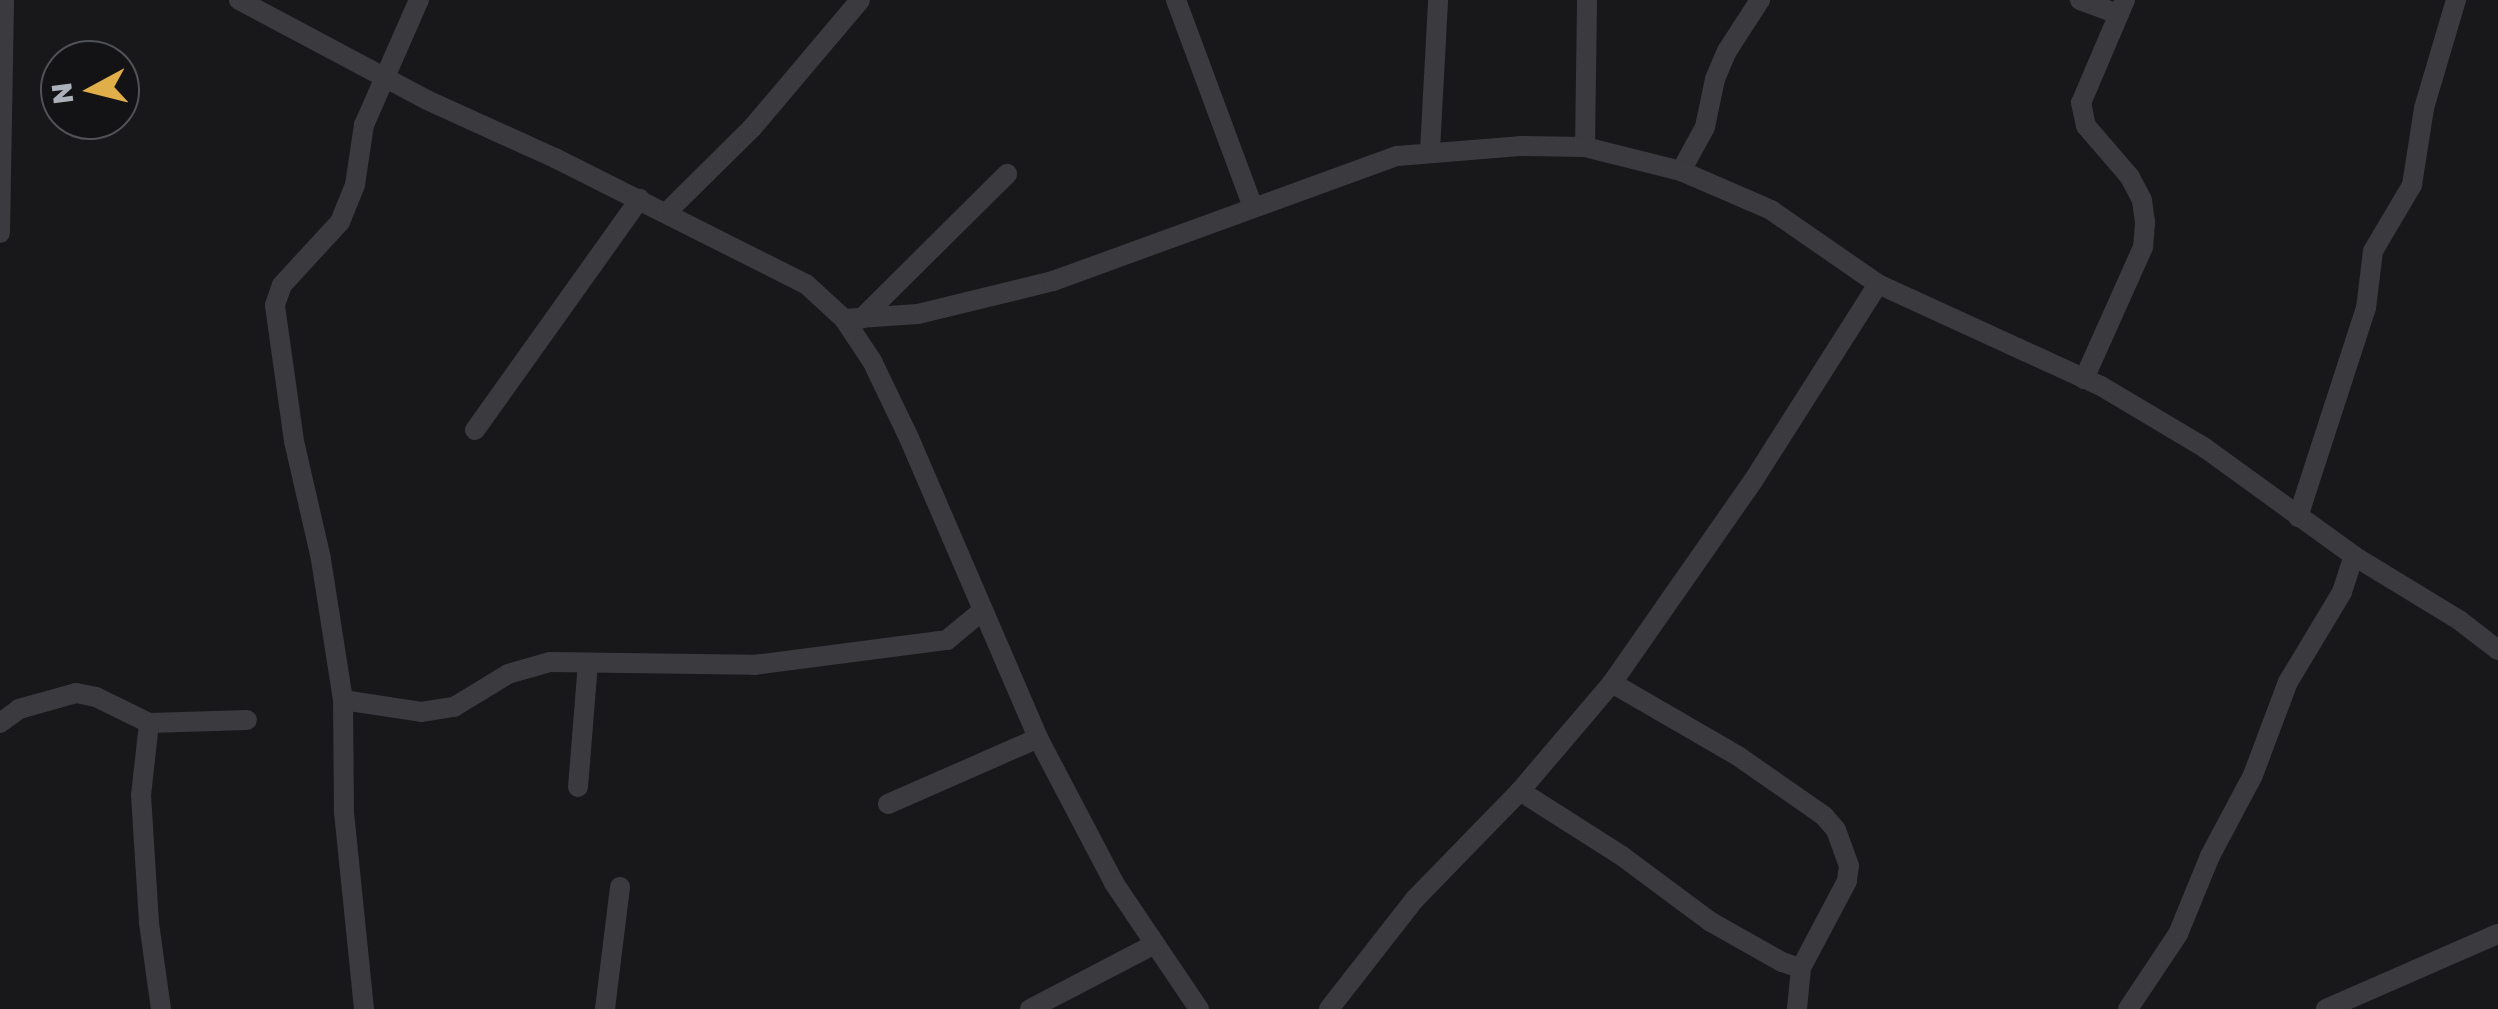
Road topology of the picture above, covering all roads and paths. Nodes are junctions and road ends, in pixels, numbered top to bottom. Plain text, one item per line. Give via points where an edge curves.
1 (4, 0) edge
2 (419, 0) edge
3 (860, 0) edge
4 (1176, 0) edge
5 (1438, 0) edge
6 (1587, 0) edge
7 (1760, 0) edge
8 (2080, 0) edge
9 (2456, 0) edge
10 (249, 2) edge
11 (2122, 7) edge
12 (385, 78) junction
13 (1585, 147) junction
14 (1430, 150) junction
15 (1681, 170) junction
16 (1007, 174) dead end
17 (640, 199) junction
18 (1253, 208) junction
19 (667, 212) junction
20 (0, 232) edge
21 (1878, 284) junction
22 (853, 319) junction
23 (2084, 379) junction
24 (474, 430) dead end
25 (2298, 517) junction
26 (2354, 556) junction
27 (982, 611) junction
28 (2498, 650) edge
29 (588, 662) junction
30 (1612, 684) junction
31 (343, 700) junction
32 (247, 720) dead end
33 (0, 723) edge
34 (148, 723) junction
35 (1038, 738) junction
36 (578, 787) dead end
37 (1520, 791) junction
38 (888, 804) dead end
39 (620, 887) dead end
40 (2498, 934) edge
41 (1155, 944) junction
42 (1801, 968) junction
43 (161, 1009) edge
44 (364, 1009) edge
45 (605, 1009) edge
46 (1030, 1009) edge
47 (1199, 1009) edge
48 (1329, 1009) edge
49 (1797, 1009) edge
50 (2128, 1009) edge
51 (2326, 1009) edge

1 - 20 street
2 - 12 street
3 - 19 street via 752,128
4 - 18 street
5 - 14 street
6 - 13 street
7 - 15 street via 1727,51 1705,127
8 - 11 street
9 - 25 street via 2424,108 2412,185 2374,251 2369,297
10 - 12 street
11 - 23 street via 2081,103 2086,126 2130,177 2145,222 2142,246
12 - 17 street
12 - 31 street via 364,125 356,185 340,222 276,294 294,441
13 - 14 street
13 - 15 street
14 - 18 street
15 - 21 street via 1771,210
16 - 22 street
17 - 19 street
17 - 24 street
18 - 22 street via 1053,281 918,314
19 - 22 street via 806,284
21 - 23 street
21 - 30 street via 1753,481
22 - 27 street
23 - 25 street via 2205,448
25 - 26 street
26 - 28 street
26 - 50 street via 2342,592 2288,682 2253,775 2178,934
27 - 29 street via 947,640 913,645 754,665
27 - 35 street
29 - 31 street via 529,666 438,710
29 - 36 street
30 - 37 street
30 - 42 street via 1738,756 1836,830 1849,866 1847,881
31 - 44 street via 344,812
32 - 34 street
33 - 34 street via 18,709 76,693
34 - 43 street via 142,814
35 - 38 street
35 - 41 street via 1114,884
37 - 42 street via 1711,922
37 - 48 street via 1414,899
39 - 45 street
40 - 51 street
41 - 46 street
41 - 47 street
42 - 49 street

